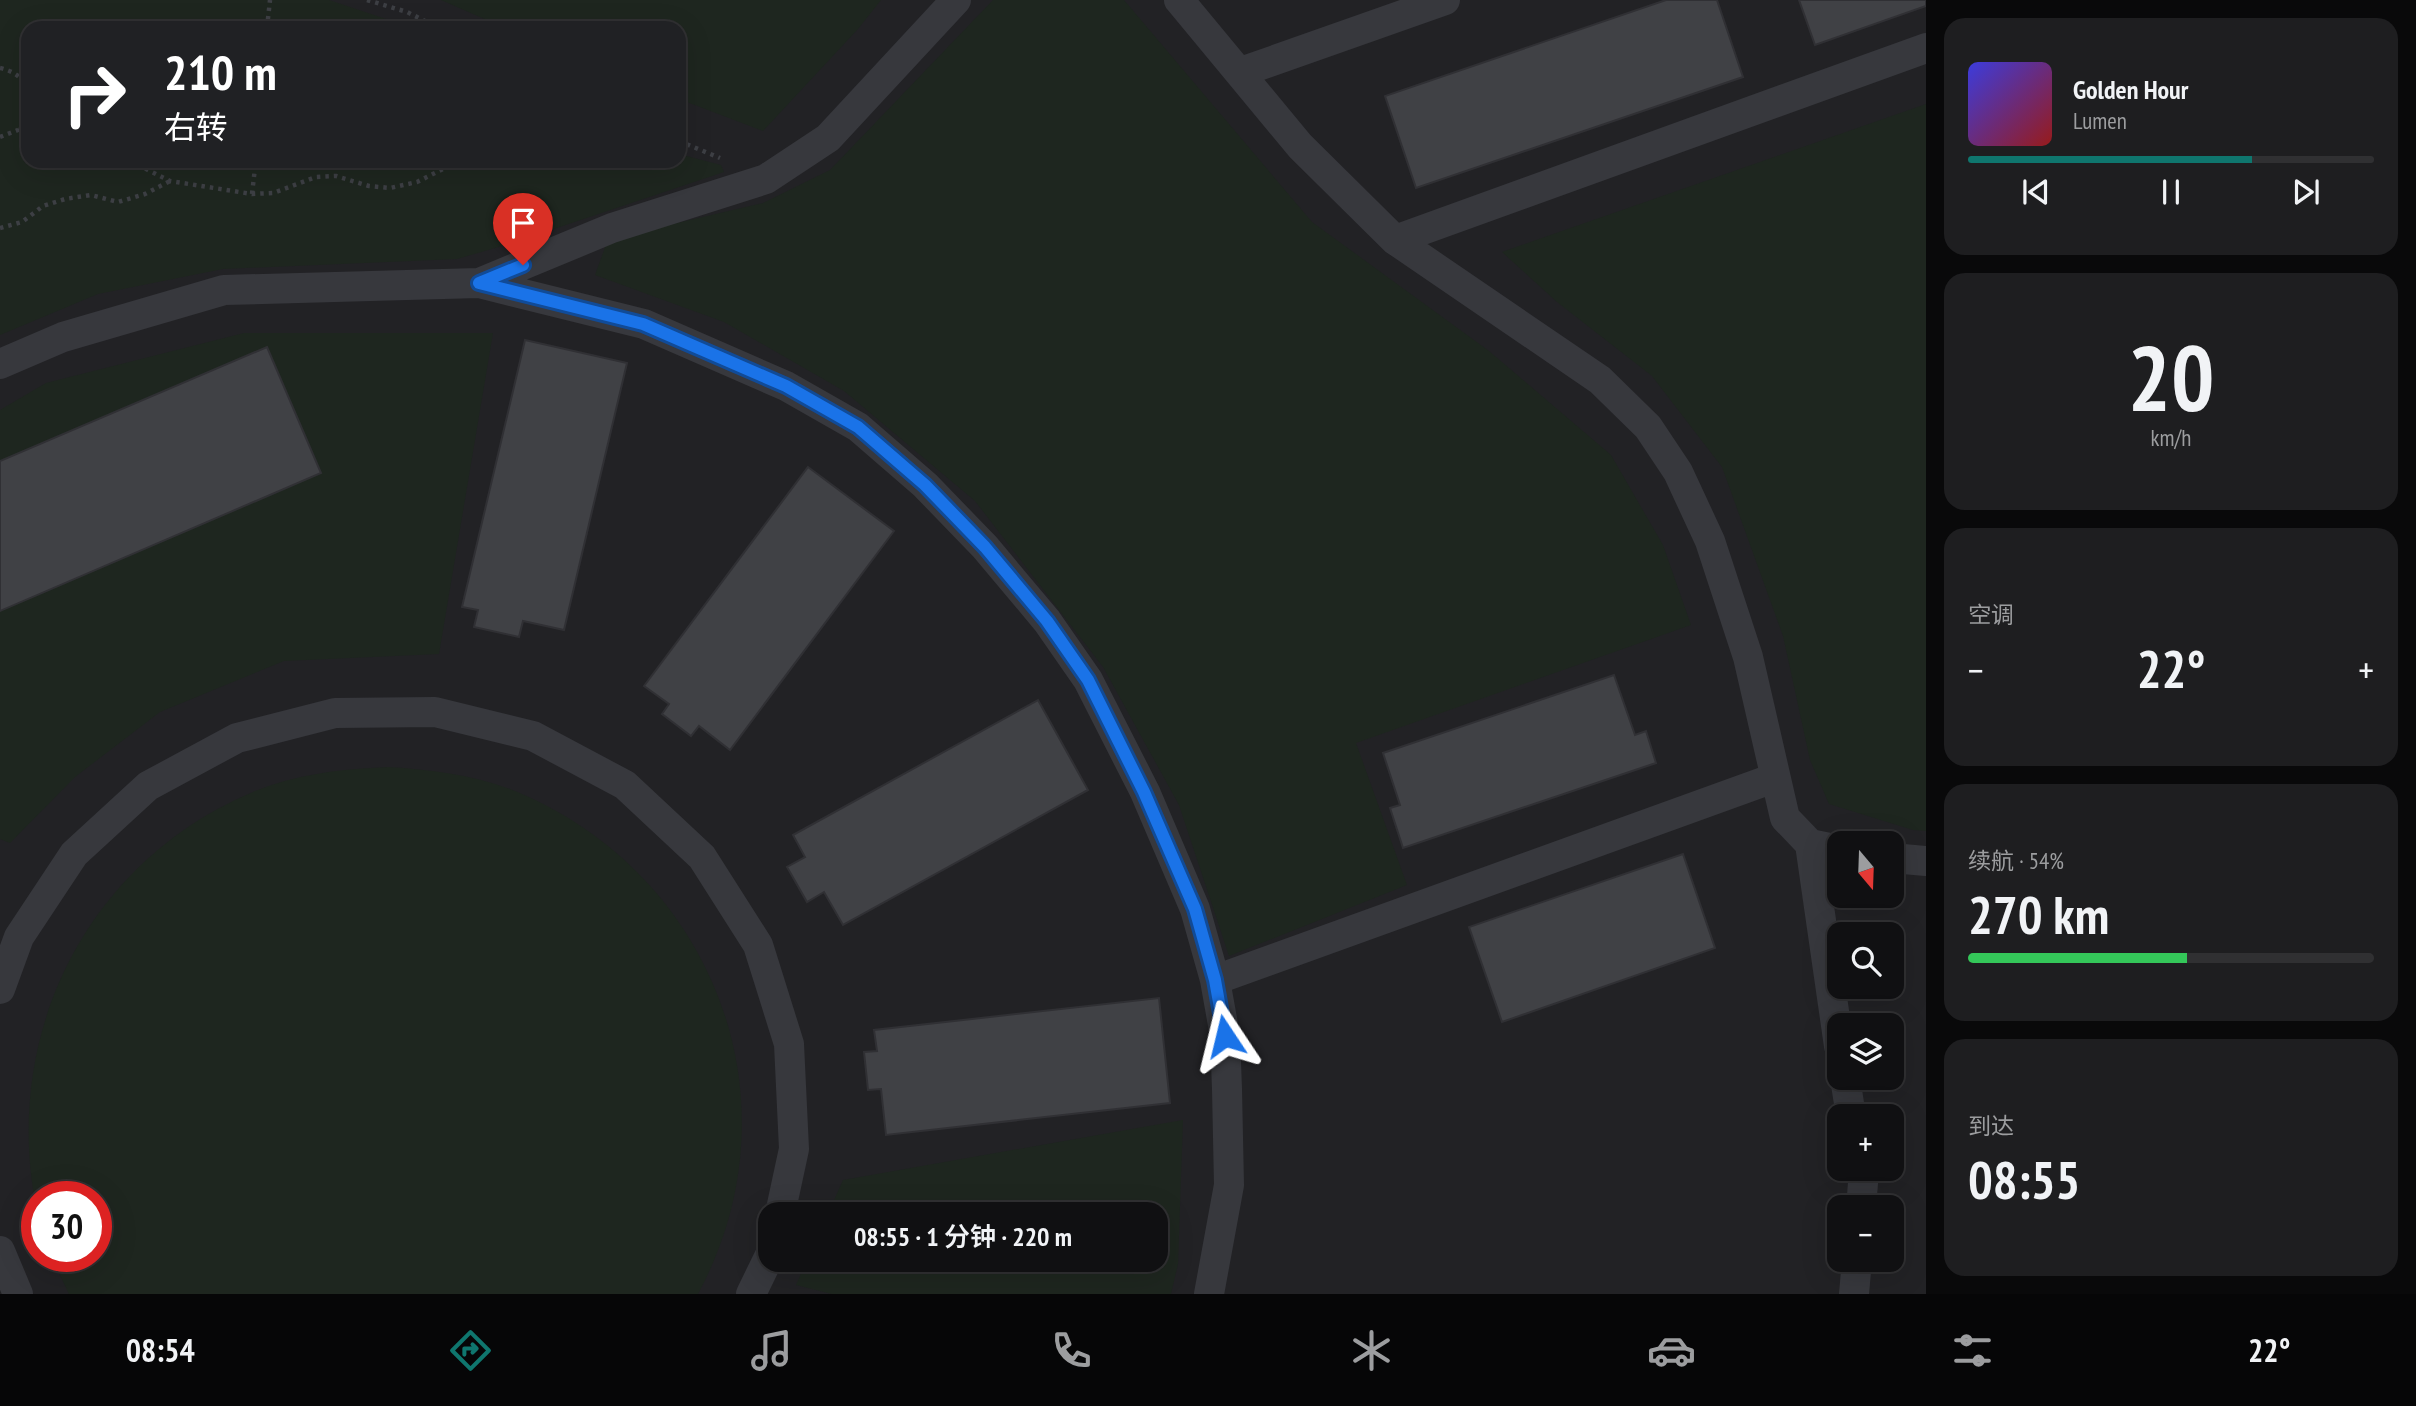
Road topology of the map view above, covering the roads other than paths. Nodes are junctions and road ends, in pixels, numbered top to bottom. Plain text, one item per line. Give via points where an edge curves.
1 (956, 0) edge
2 (1179, 0) edge
3 (1445, 0) edge
4 (1926, 48) edge
5 (1241, 72) junction
6 (1395, 240) junction
7 (479, 283) junction
8 (0, 364) edge
9 (1774, 778) junction
10 (1825, 847) edge
11 (1904, 859) edge
12 (1926, 861) edge
13 (6, 951) edge
14 (1215, 980) junction
15 (0, 989) edge
16 (1834, 1013) edge
17 (783, 1202) edge
18 (0, 1251) edge
19 (762, 1272) edge
20 (1856, 1272) edge
21 (19, 1294) edge
22 (751, 1294) edge
23 (1209, 1294) edge
24 (1854, 1294) edge

1 - 7 street via 828,138 765,179 612,228
2 - 5 street
3 - 5 street
4 - 6 street
5 - 6 street via 1300,146
6 - 9 street via 1600,380 1648,427 1678,472 1710,541 1748,657
7 - 8 street via 224,290 63,337
7 - 14 street via 643,324 786,386 858,427 925,485 1047,621 1088,680 1195,909
9 - 10 street via 1785,818
9 - 14 street
10 - 16 street
11 - 12 street
13 - 15 street
13 - 17 street via 74,854 148,786 237,738 335,713 410,712 435,712 533,736 625,785 702,857 758,945 789,1044 794,1149
14 - 23 street via 1225,1036 1229,1185
18 - 21 street
19 - 22 street
20 - 24 street

